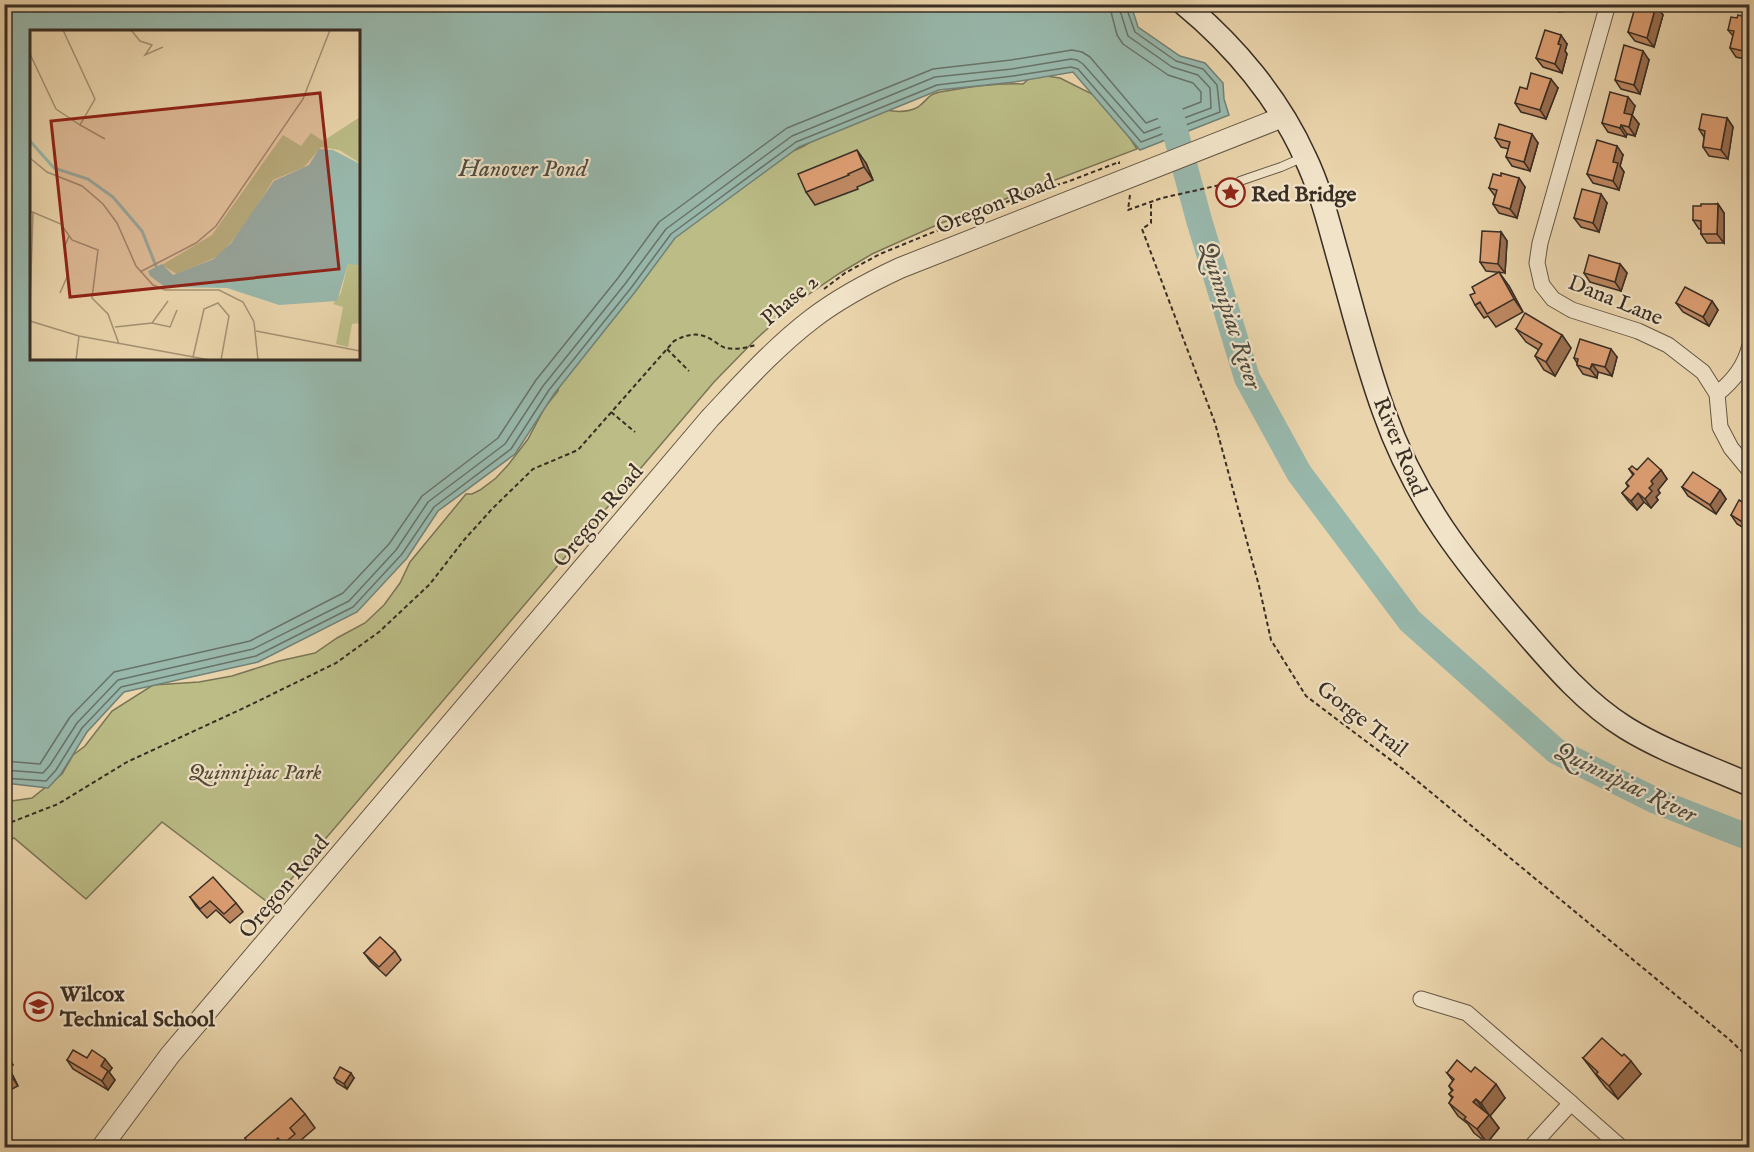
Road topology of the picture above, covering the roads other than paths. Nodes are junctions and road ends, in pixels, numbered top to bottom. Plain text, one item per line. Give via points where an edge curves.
1 (1184, 4) edge
2 (1608, 4) edge
3 (1283, 117) junction
4 (1305, 156) junction
5 (1240, 181) dead end
6 (1749, 345) edge
7 (1717, 394) junction
8 (1749, 471) edge
9 (1749, 785) edge
10 (1421, 999) dead end
11 (1570, 1103) junction
12 (101, 1148) edge
13 (1530, 1148) edge
14 (1622, 1148) edge

1 - 3 main road, River Road via 1234,52
2 - 7 street, Dana Lane via 1540,243 1537,263 1542,285 1553,299 1572,310 1668,345 1703,372
3 - 4 main road, River Road
3 - 12 street, Oregon Road via 929,255 872,281 814,318 763,362 710,418 170,1055
4 - 5 lane
4 - 9 main road, River Road via 1384,412 1413,482 1449,540 1537,646 1600,708 1658,746
6 - 7 street via 1747,358 1733,380
7 - 8 street, Dana Lane via 1720,427
10 - 11 street via 1467,1013
11 - 13 street
11 - 14 street

